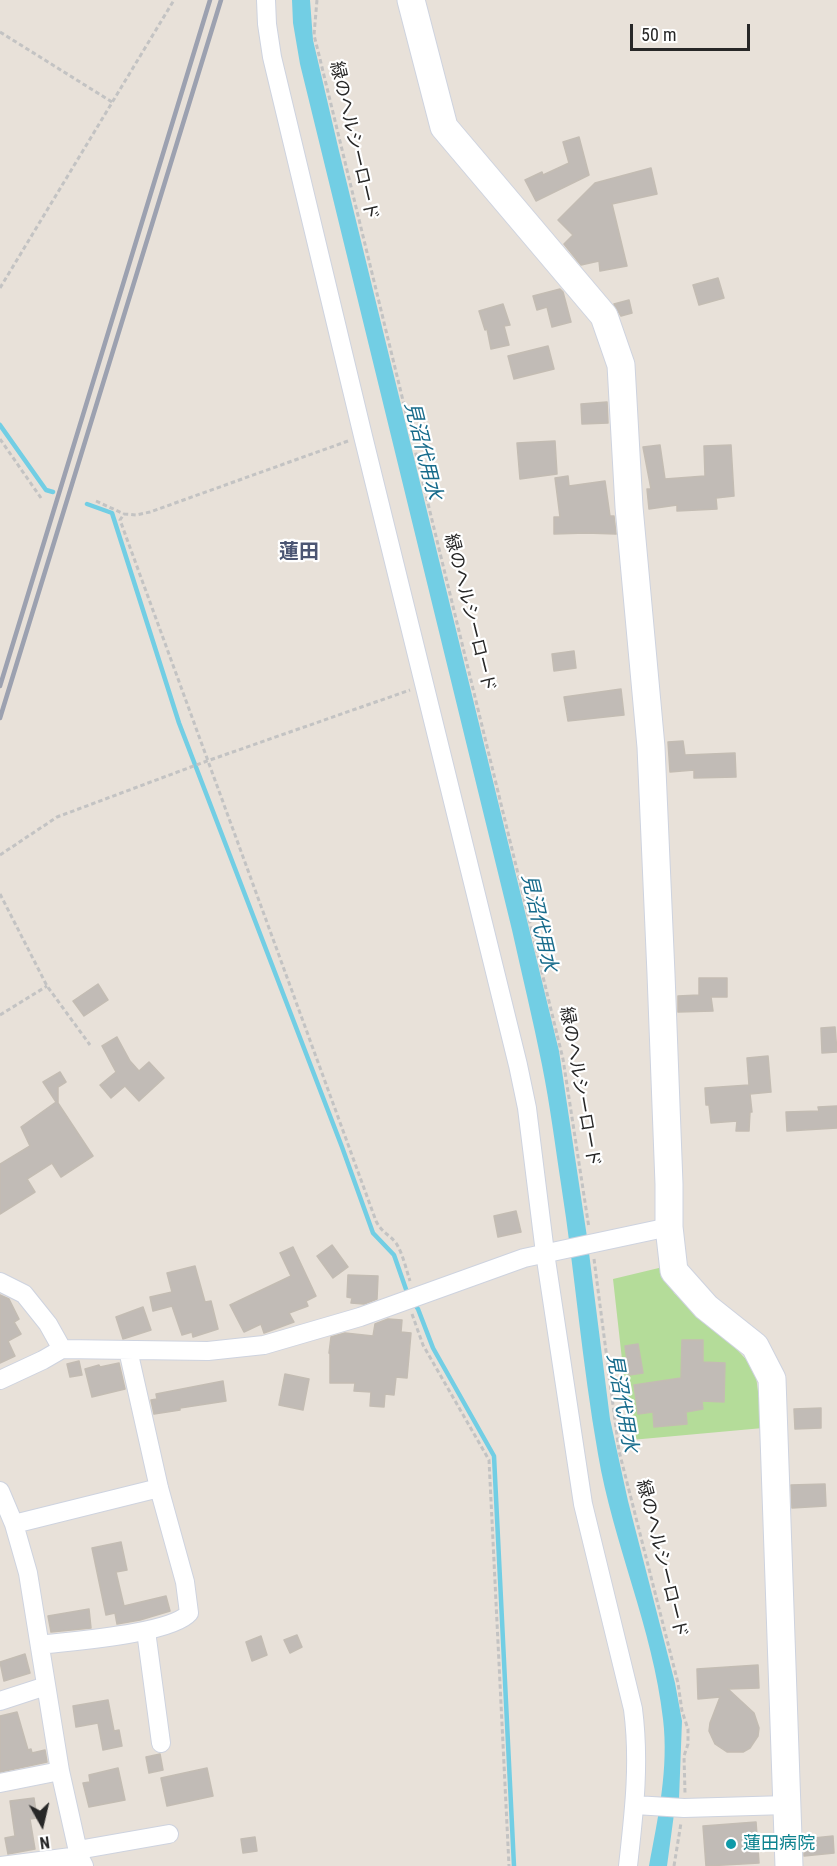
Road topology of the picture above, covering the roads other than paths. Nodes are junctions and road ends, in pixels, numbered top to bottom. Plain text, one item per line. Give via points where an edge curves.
1 (266, 0) edge
2 (411, 0) edge
3 (669, 1227) junction
4 (545, 1253) junction
5 (0, 1282) edge
6 (62, 1349) junction
7 (128, 1350) junction
8 (0, 1380) edge
9 (159, 1488) junction
10 (0, 1491) edge
11 (15, 1524) junction
12 (146, 1631) junction
13 (40, 1645) junction
14 (46, 1686) junction
15 (0, 1701) edge
16 (161, 1743) dead end
17 (60, 1771) junction
18 (0, 1783) edge
19 (644, 1805) junction
20 (787, 1806) junction
21 (169, 1834) dead end
22 (80, 1857) edge
23 (2, 1866) edge
24 (628, 1866) edge
25 (789, 1866) edge

1 - 4 street via 272,57 519,1065
2 - 3 street via 444,127 604,316 621,365 629,507 651,747
3 - 4 street
3 - 20 street via 674,1271 706,1307 755,1346 771,1379
4 - 7 street via 524,1257 360,1317 264,1345 208,1351
4 - 19 street via 583,1504 633,1709
5 - 6 street via 24,1294
6 - 7 street
6 - 8 street
7 - 9 street
9 - 11 street
9 - 12 street via 185,1582 189,1613 184,1619
10 - 11 street
11 - 13 street
12 - 13 street
12 - 16 street
13 - 14 street
14 - 15 street
14 - 17 street
17 - 18 street
17 - 22 street
19 - 20 street
19 - 24 street
20 - 25 street
21 - 22 street
22 - 23 street

